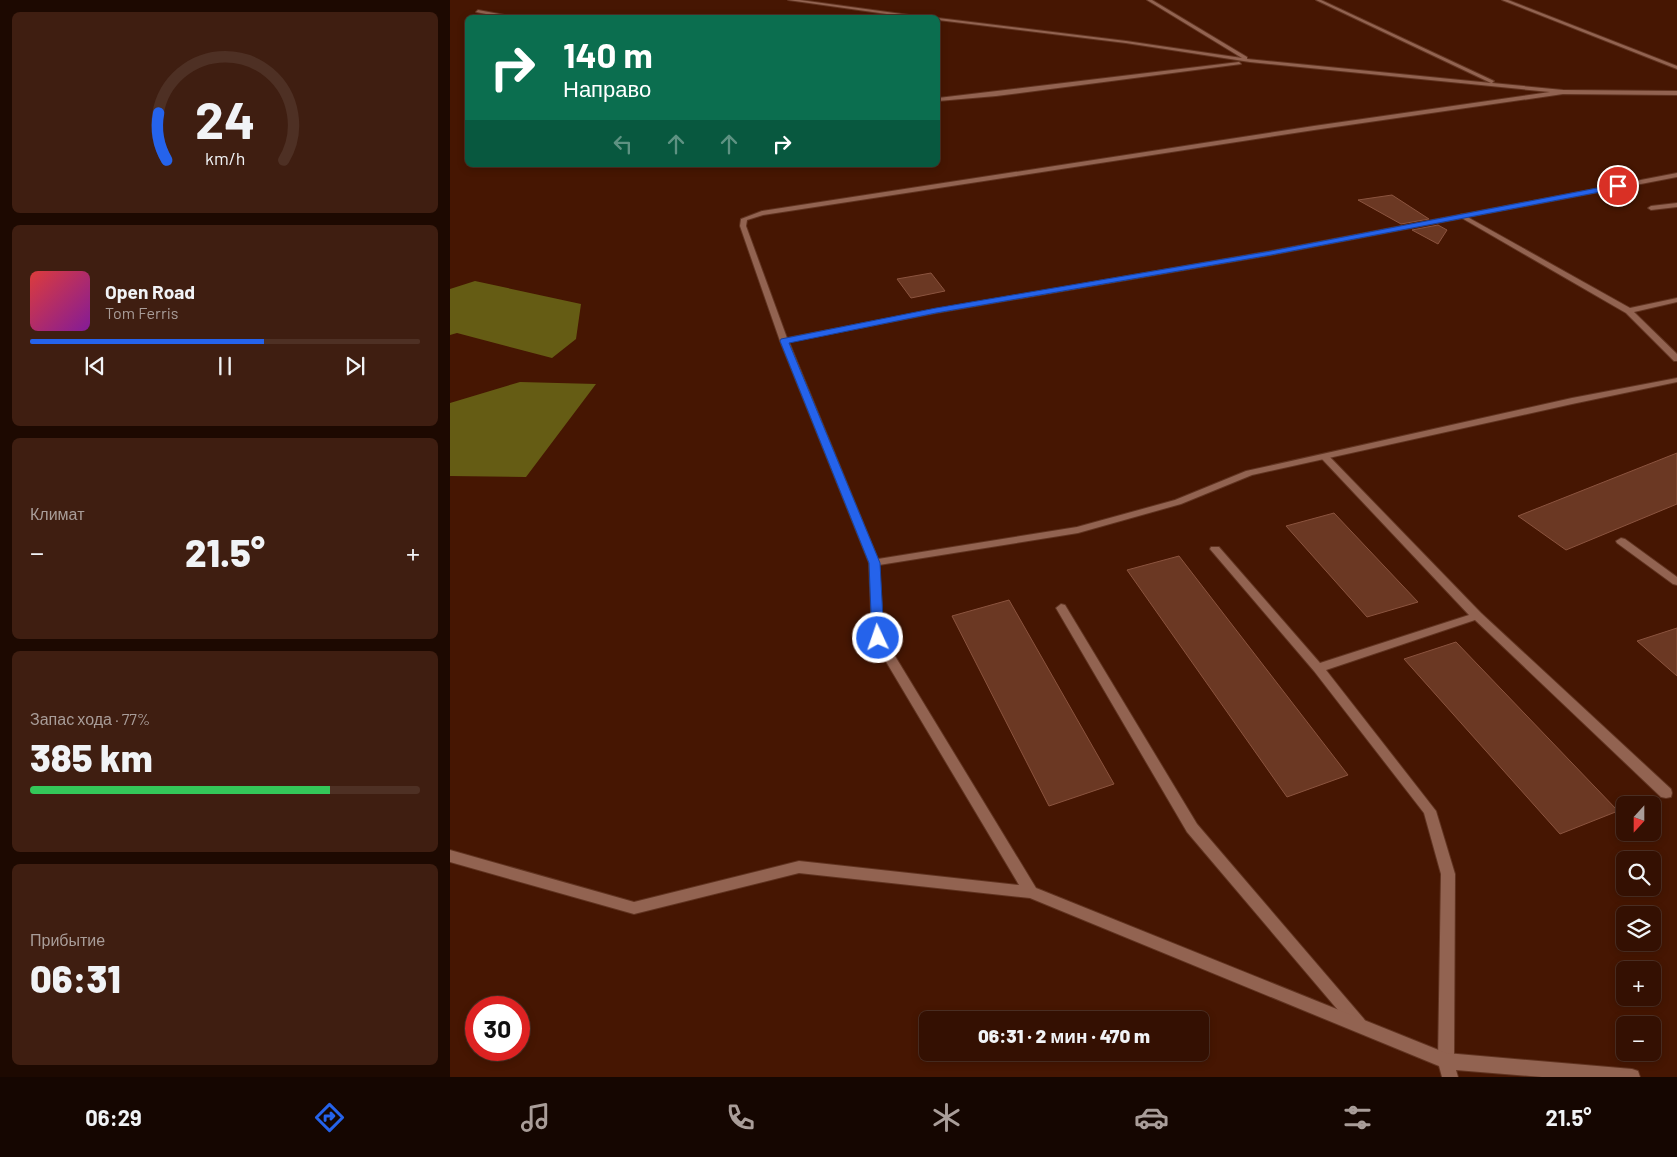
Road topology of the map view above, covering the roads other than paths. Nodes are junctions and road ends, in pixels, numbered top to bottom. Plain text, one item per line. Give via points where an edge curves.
1 (790, 0) edge
2 (1149, 0) edge
3 (1318, 0) edge
4 (1504, 0) edge
5 (478, 11) dead end
6 (500, 15) edge
7 (906, 15) edge
8 (940, 18) edge
9 (1250, 61) junction
10 (1677, 68) edge
11 (1500, 86) junction
12 (1563, 92) junction
13 (1677, 93) edge
14 (940, 100) edge
15 (1677, 175) edge
16 (1677, 205) edge
17 (1651, 208) dead end
18 (1462, 216) junction
19 (1677, 300) edge
20 (1630, 311) junction
21 (784, 341) junction
22 (1677, 359) edge
23 (1677, 380) edge
24 (1325, 457) junction
25 (1621, 542) dead end
26 (1215, 549) dead end
27 (874, 563) junction
28 (1677, 582) edge
29 (1061, 608) dead end
30 (1478, 616) junction
31 (1318, 668) junction
32 (1666, 793) dead end
33 (450, 856) edge
34 (1031, 892) junction
35 (1361, 1027) junction
36 (1446, 1061) junction
37 (1450, 1077) edge
38 (1632, 1077) edge

1 - 7 street
2 - 9 street
3 - 11 street
4 - 10 street
5 - 6 street
8 - 9 street
9 - 11 street
9 - 14 street
11 - 12 street
12 - 13 street
12 - 21 street via 753,216 744,219 743,226
15 - 18 street
16 - 17 street
18 - 20 street
18 - 21 street via 1271,253 936,310
19 - 20 street
20 - 22 street
21 - 27 street
23 - 24 street
24 - 27 street via 1249,473 1178,502 1078,530
24 - 30 street
25 - 28 street
26 - 31 street
27 - 34 street via 878,638
29 - 35 street via 1192,828
30 - 31 street
30 - 32 street
31 - 36 street via 1430,811 1448,874
33 - 34 street via 634,908 799,867
34 - 35 street
35 - 36 street
36 - 37 street
36 - 38 street

